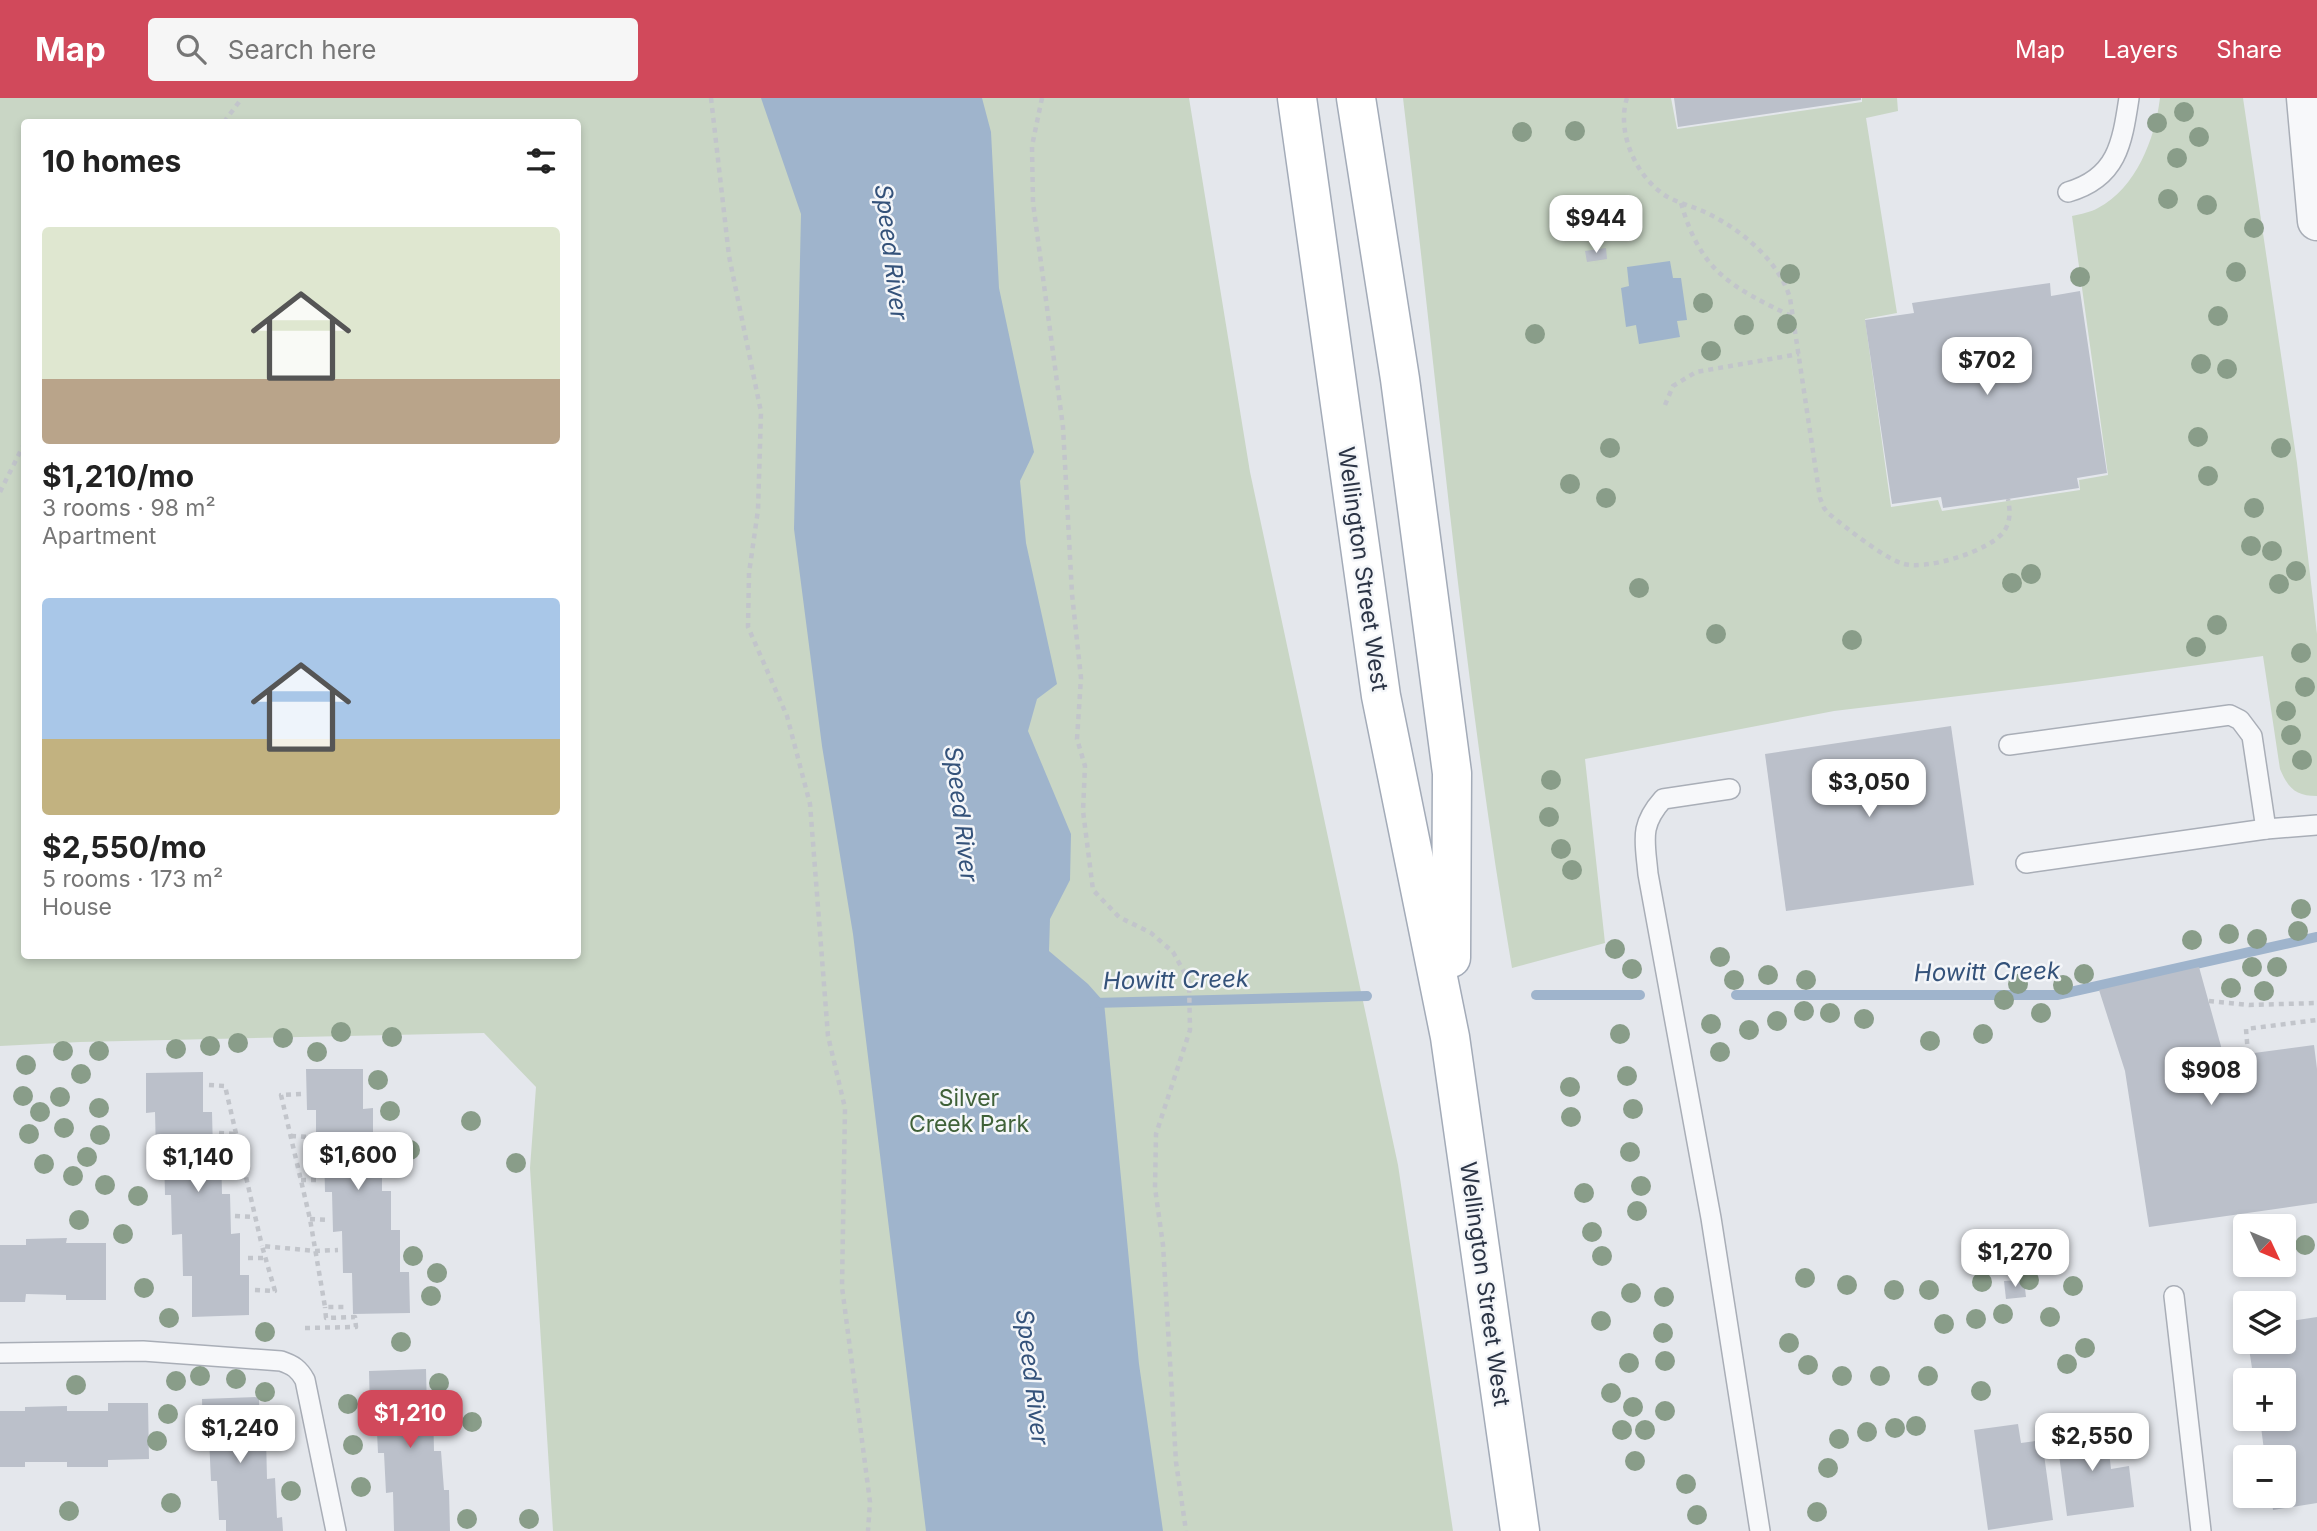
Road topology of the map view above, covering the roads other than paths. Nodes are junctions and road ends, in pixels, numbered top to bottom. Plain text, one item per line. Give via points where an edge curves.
1 (1297, 98) edge
2 (1356, 98) edge
3 (2129, 98) edge
4 (2306, 98) edge
5 (2068, 192) dead end
6 (2317, 221) edge
7 (2009, 745) dead end
8 (1730, 789) dead end
9 (2317, 825) edge
10 (2266, 829) junction
11 (2026, 863) dead end
12 (1450, 1037) junction
13 (2174, 1296) dead end
14 (0, 1353) edge
15 (336, 1531) edge
16 (1520, 1531) edge
17 (1760, 1531) edge
18 (2202, 1531) edge

1 - 12 main road, Wellington Street West via 1381,696
2 - 12 main road, Wellington Street West via 1401,379 1452,773
3 - 5 lane via 2114,158 2094,182
4 - 6 street
7 - 10 lane via 2230,715 2252,736
8 - 17 lane via 1663,799 1646,820 1645,835
9 - 10 lane
10 - 11 lane
12 - 16 main road, Wellington Street West
13 - 18 lane
14 - 15 lane via 143,1351 292,1365 305,1380

